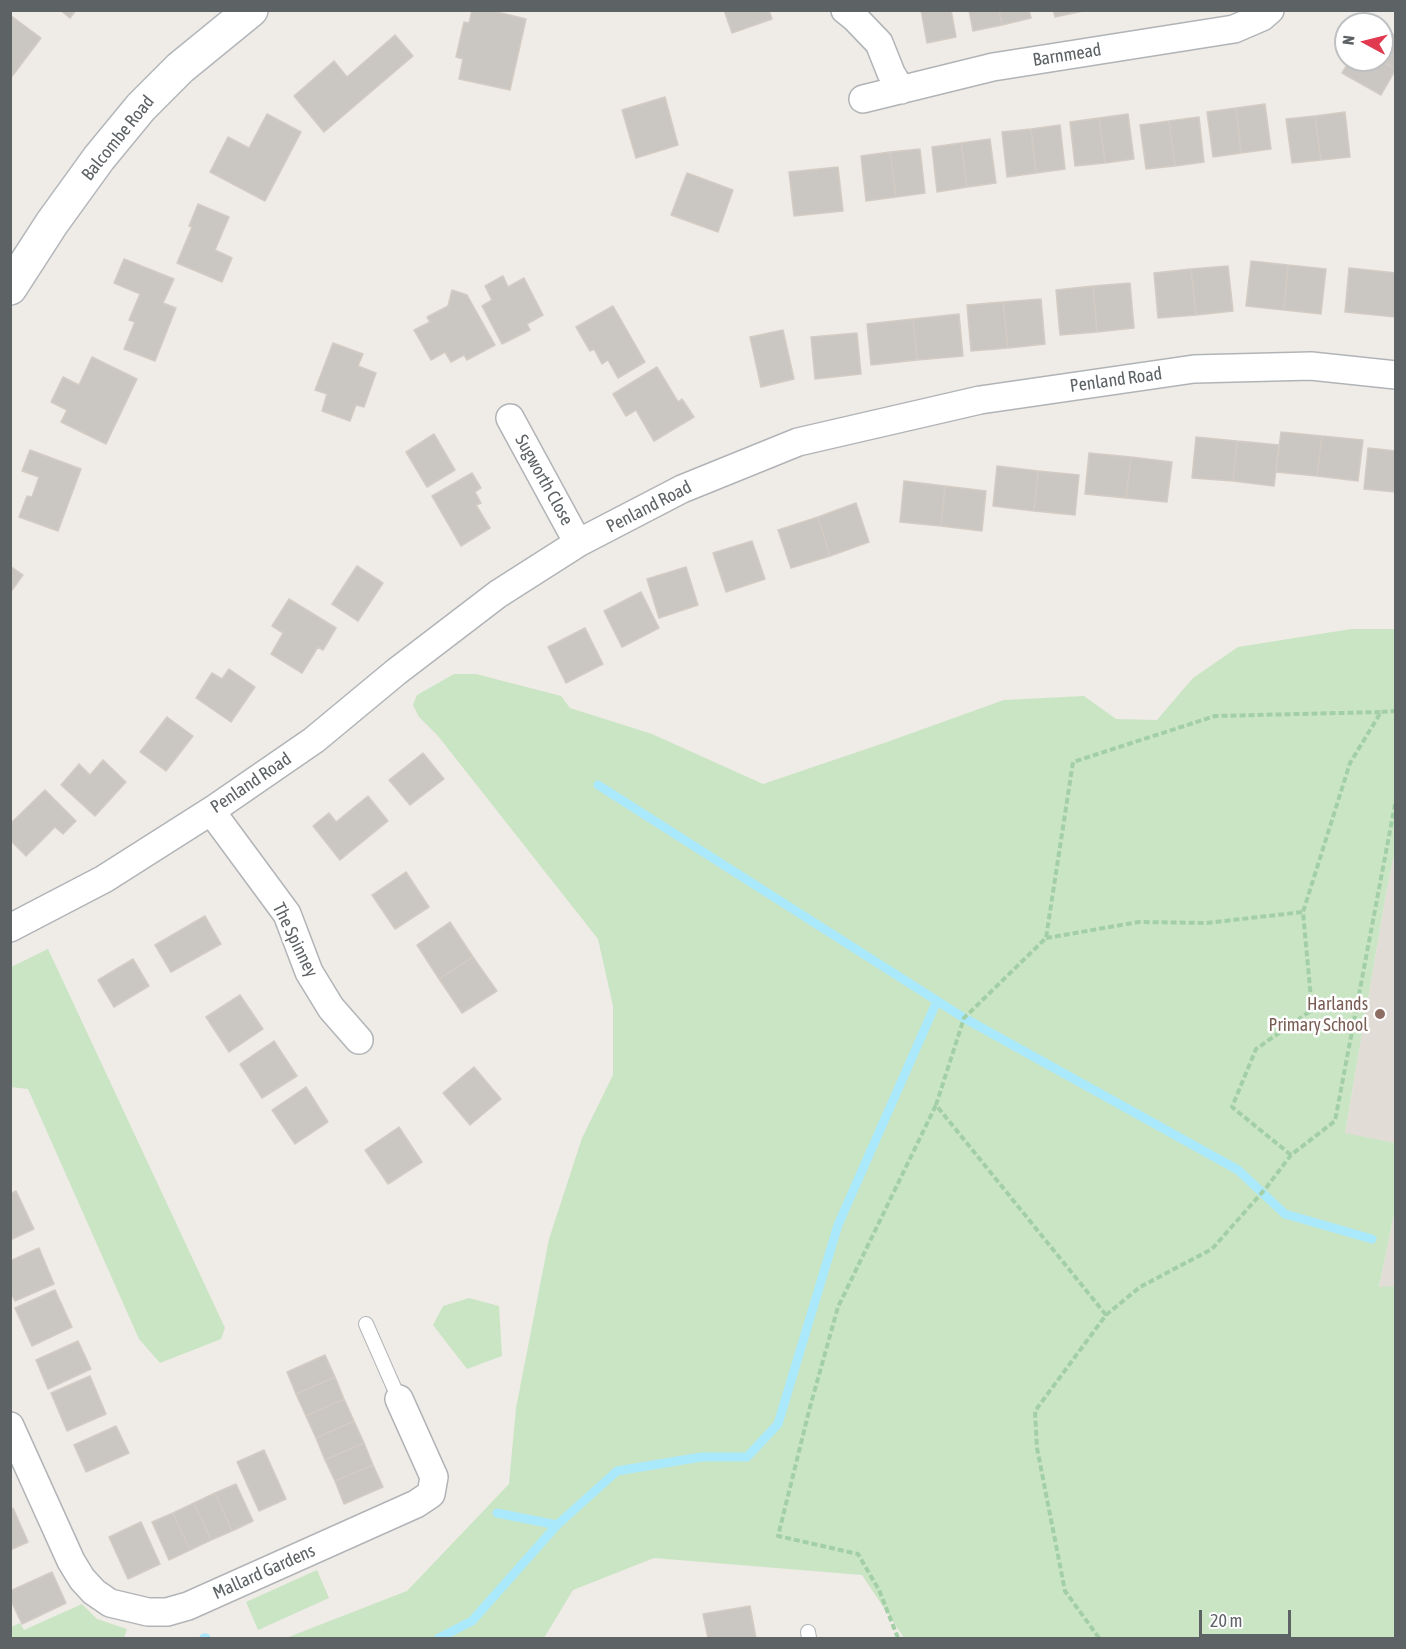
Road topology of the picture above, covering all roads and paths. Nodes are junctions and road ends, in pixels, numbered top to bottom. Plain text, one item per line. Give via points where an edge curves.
1 (251, 10) edge
2 (845, 10) edge
3 (1270, 10) edge
4 (901, 90) junction
5 (863, 99) dead end
6 (10, 288) edge
7 (1395, 375) edge
8 (510, 418) dead end
9 (578, 543) junction
10 (1395, 711) edge
11 (1381, 712) junction
12 (1395, 799) edge
13 (211, 811) junction
14 (1303, 912) junction
15 (10, 928) edge
16 (1046, 938) junction
17 (359, 1040) dead end
18 (936, 1105) junction
19 (1291, 1155) junction
20 (1106, 1315) junction
21 (366, 1324) dead end
22 (399, 1399) joint
23 (10, 1426) edge
24 (898, 1638) edge
25 (1099, 1638) edge

1 - 6 street, Balcombe Road via 180,68 141,107 99,158
2 - 4 street via 879,43
3 - 4 street, Barnmead via 1234,29 993,67
4 - 5 street, Barnmead
7 - 9 street, Penland Road via 1311,366 1194,369 980,400 798,442 682,489
8 - 9 street, Sugworth Close
9 - 13 street, Penland Road via 498,594 314,740
10 - 11 path
11 - 14 path via 1350,763
11 - 16 path via 1215,716 1073,762
12 - 19 path via 1335,1121
13 - 15 street, Penland Road via 104,879
13 - 17 street, The Spinney via 287,914 309,972 331,1008
14 - 16 path via 1206,923 1139,922
14 - 19 path via 1312,1010 1256,1049 1232,1107
16 - 18 path via 964,1018
18 - 20 path
18 - 24 path via 838,1307 778,1536 858,1554 879,1590
19 - 20 path via 1212,1249 1140,1287
20 - 25 path via 1035,1411 1037,1448 1065,1591
21 - 22 lane, Mallard Gardens
22 - 23 street, Mallard Gardens via 434,1477 431,1494 188,1606 167,1612 110,1603 82,1579

